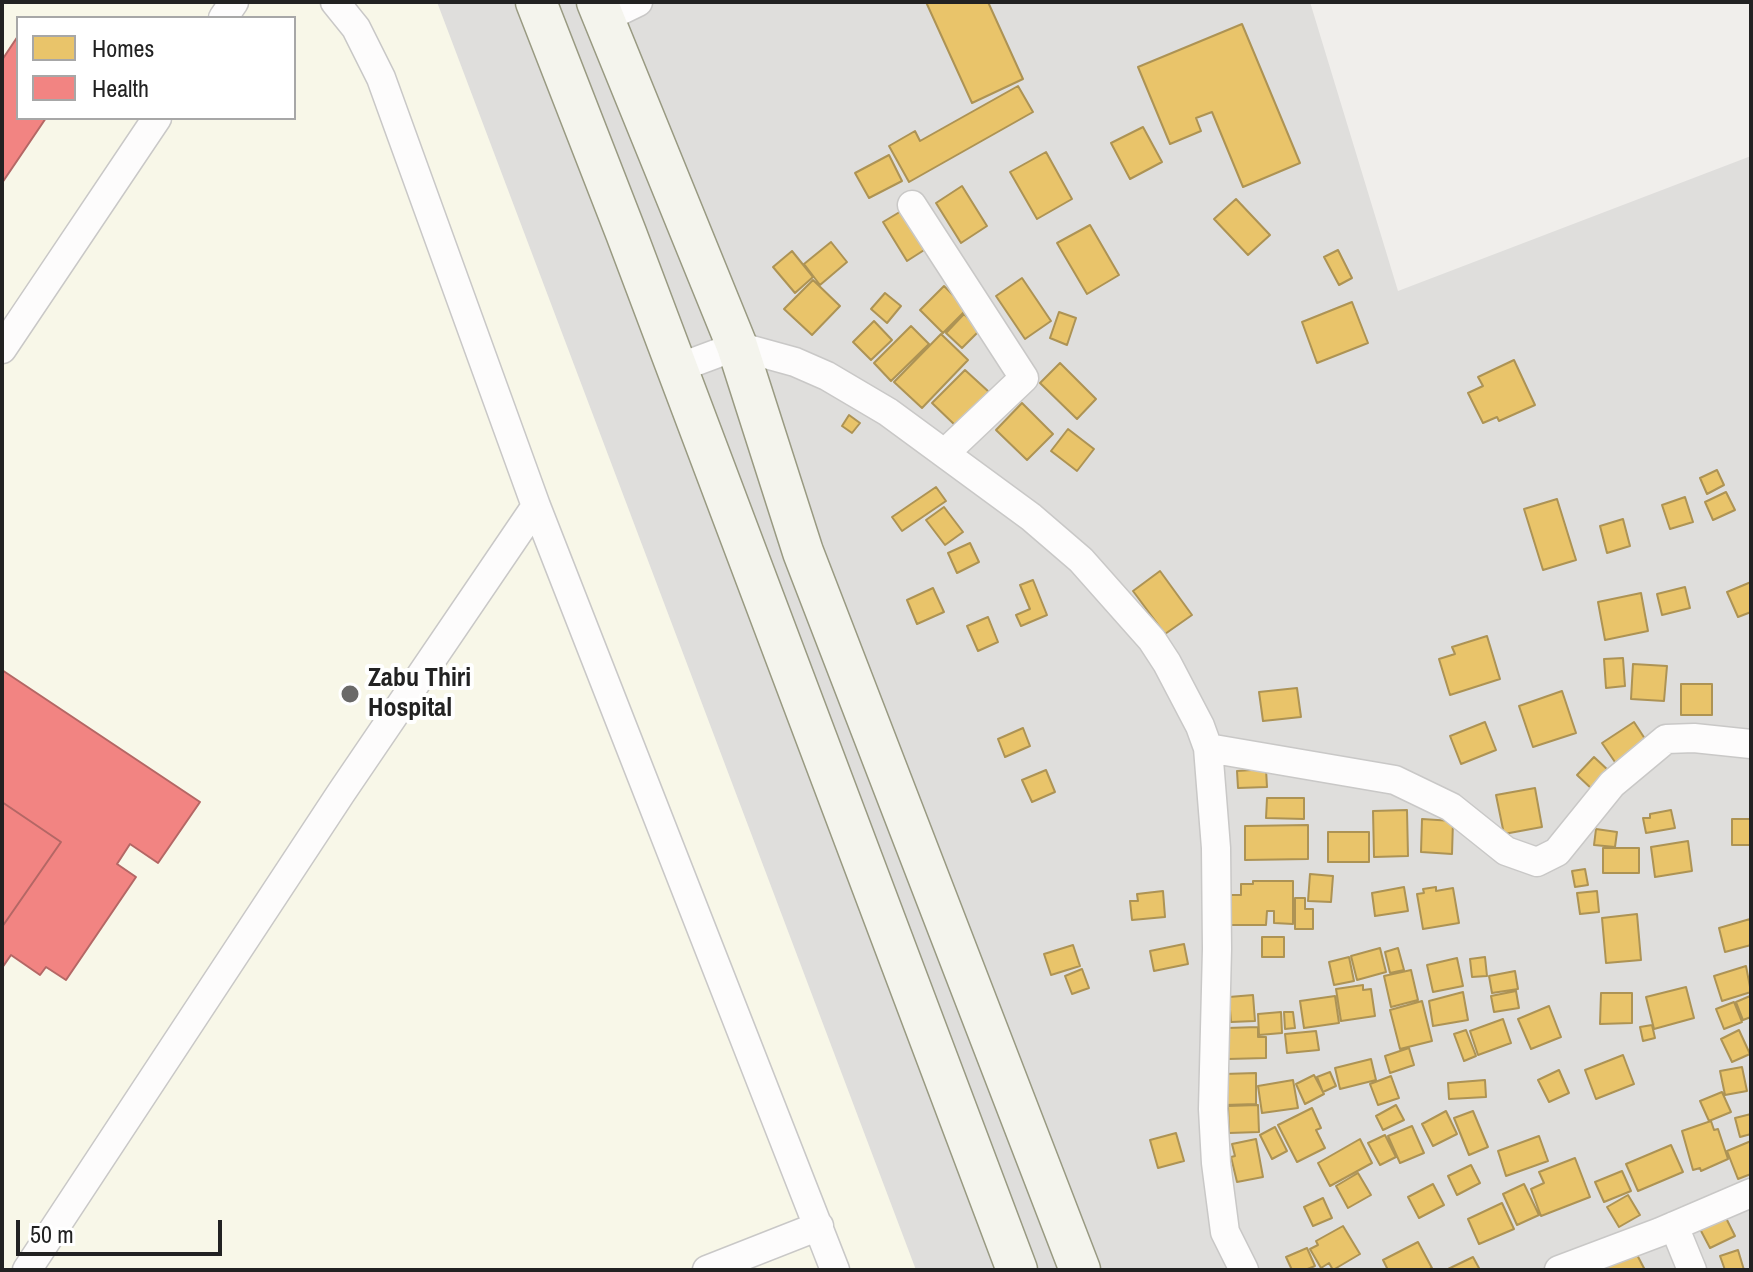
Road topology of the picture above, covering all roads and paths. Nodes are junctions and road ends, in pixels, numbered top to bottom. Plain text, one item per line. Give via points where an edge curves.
1 (335, 2) edge
2 (536, 2) edge
3 (613, 8) edge
4 (156, 120) edge
5 (912, 205) dead end
6 (737, 346) junction
7 (2, 349) edge
8 (678, 368) junction
9 (945, 453) junction
10 (536, 506) junction
11 (1751, 744) edge
12 (1208, 748) junction
13 (1751, 1193) edge
14 (819, 1226) junction
15 (1674, 1226) junction
16 (27, 1270) edge
17 (707, 1270) edge
18 (835, 1270) edge
19 (1017, 1270) edge
20 (1080, 1270) edge
21 (1244, 1270) edge
22 (1559, 1270) edge
23 (1692, 1270) edge

1 - 10 street via 356,28 381,78
2 - 8 main road
3 - 6 main road
4 - 7 street
5 - 9 street via 1024,378
6 - 8 street
6 - 9 street via 827,376
6 - 20 main road via 803,552
8 - 19 main road
9 - 12 street via 1081,560 1152,640
10 - 14 street
10 - 16 street
11 - 12 street via 1666,739 1612,784 1557,852 1537,862 1506,851 1451,807 1395,780
12 - 21 street via 1216,848 1216,1163 1225,1232
13 - 15 street
14 - 17 street
14 - 18 street
15 - 22 street
15 - 23 street

